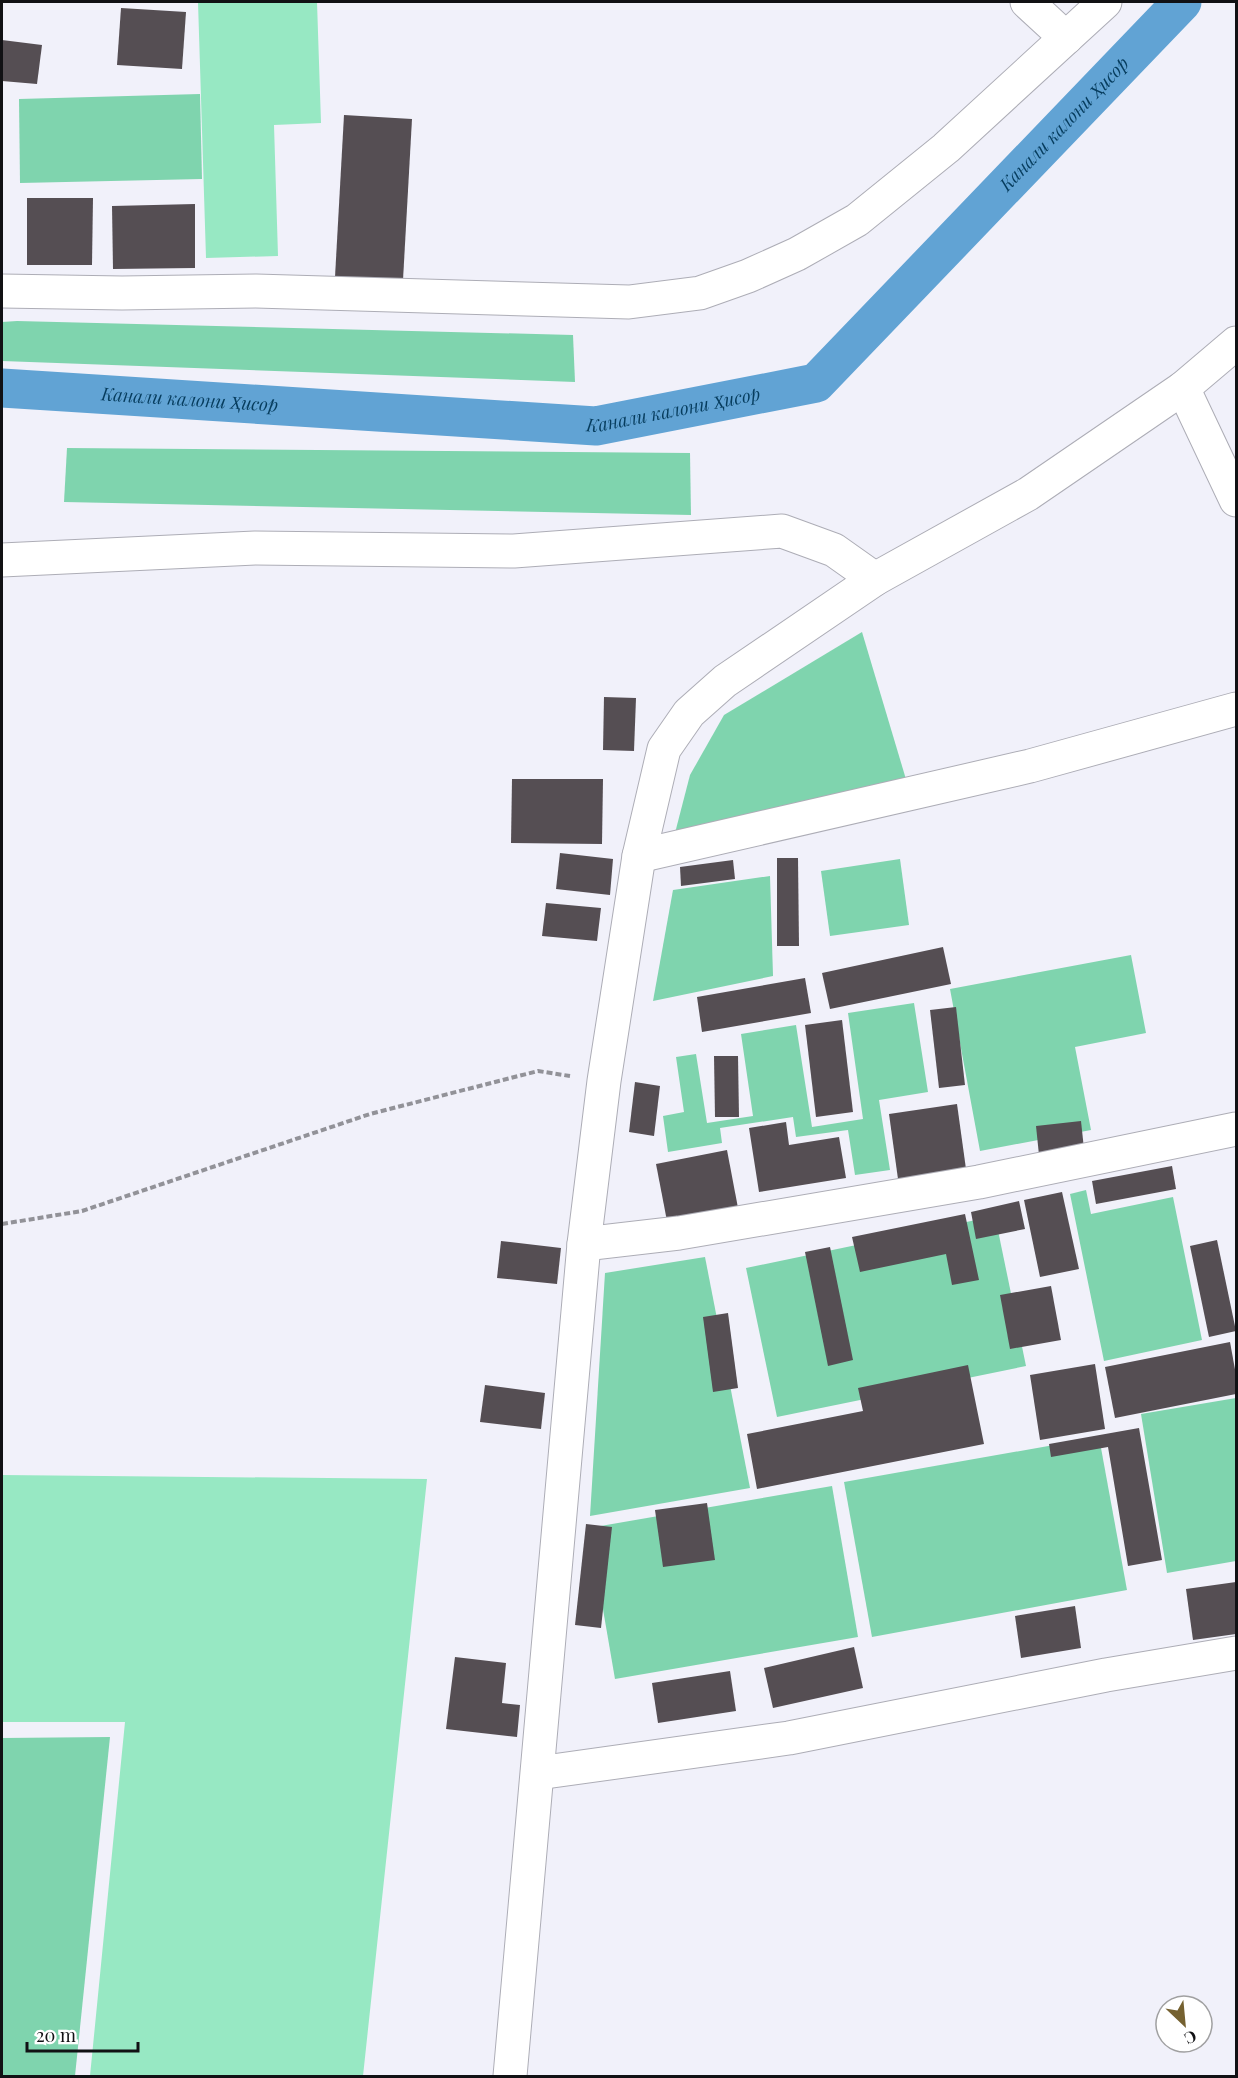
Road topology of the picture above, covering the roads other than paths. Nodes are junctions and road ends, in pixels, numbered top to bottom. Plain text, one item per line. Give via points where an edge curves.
1 (1028, 2) edge
2 (1105, 2) edge
3 (1066, 38) junction
4 (2, 291) edge
5 (1236, 343) edge
6 (1183, 388) junction
7 (1236, 500) edge
8 (2, 560) edge
9 (875, 579) junction
10 (1236, 709) edge
11 (639, 856) junction
12 (1236, 1129) edge
13 (584, 1244) junction
14 (1236, 1653) edge
15 (538, 1773) junction
16 (510, 2076) edge

1 - 3 street
2 - 3 street
3 - 4 street via 946,148 857,220 797,254 700,293 629,302 256,291
5 - 6 street
6 - 7 street
6 - 9 street via 1028,494
8 - 9 street via 255,548 514,551 782,531 834,550
9 - 11 street via 725,681 689,713 664,749
10 - 11 street via 1030,766
11 - 13 street via 604,1081
12 - 13 street via 979,1182 680,1233
13 - 15 street
14 - 15 street via 789,1737
15 - 16 street

